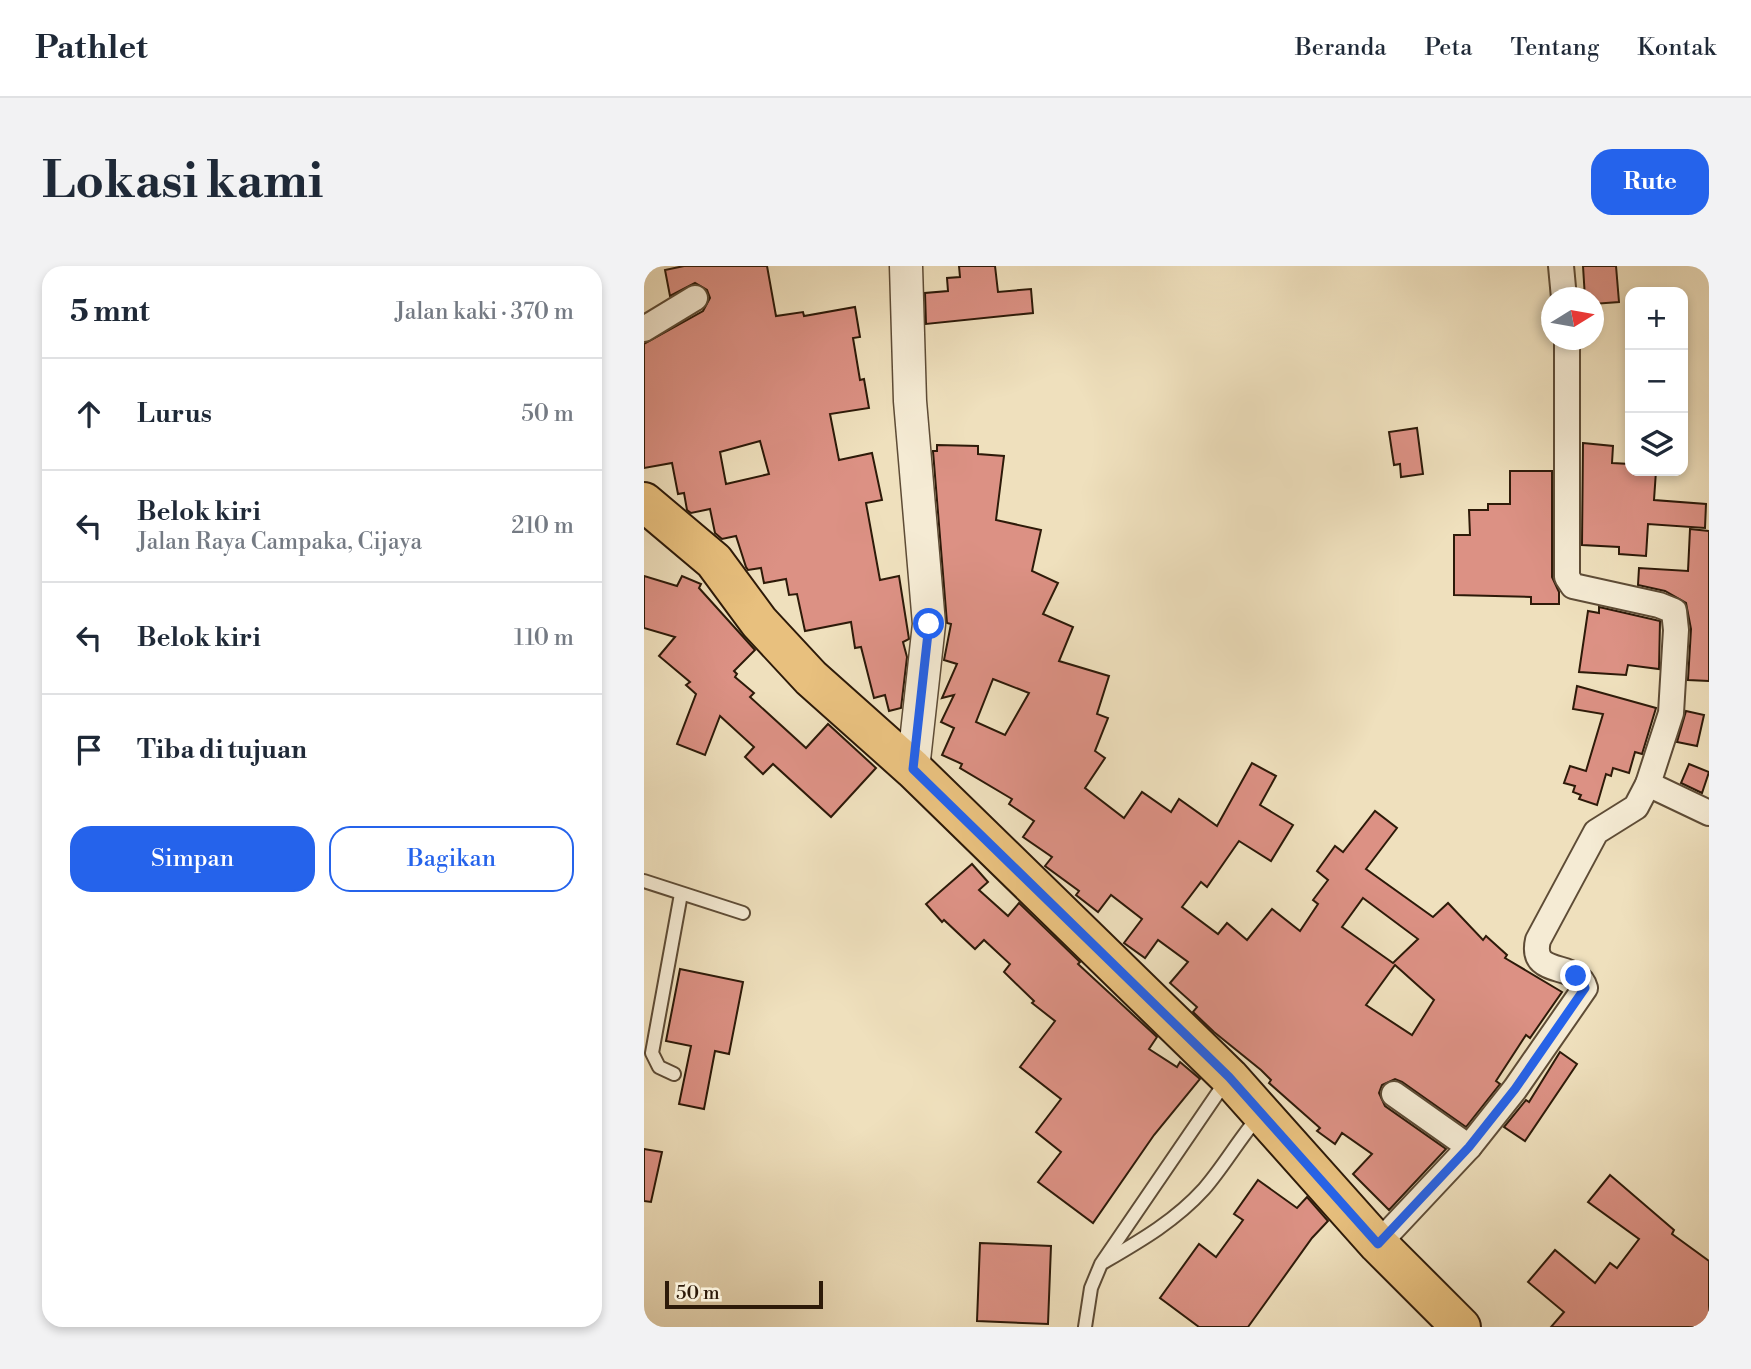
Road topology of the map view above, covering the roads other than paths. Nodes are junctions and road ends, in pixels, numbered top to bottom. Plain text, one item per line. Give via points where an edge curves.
1 (906, 266) edge
2 (1561, 266) edge
3 (1562, 287) edge
4 (695, 298) dead end
5 (644, 329) edge
6 (1567, 350) edge
7 (644, 502) edge
8 (913, 769) junction
9 (1648, 784) junction
10 (1709, 813) edge
11 (644, 881) edge
12 (681, 894) junction
13 (743, 913) dead end
14 (674, 1074) dead end
15 (1229, 1077) junction
16 (1394, 1094) dead end
17 (1262, 1113) junction
18 (1469, 1147) junction
19 (1378, 1244) junction
20 (1101, 1264) junction
21 (1085, 1327) edge
22 (1461, 1327) edge

1 - 8 street via 910,401 929,624
2 - 3 street
4 - 5 street
6 - 9 street via 1567,577 1573,586 1671,608 1676,617 1671,713
7 - 8 main road via 714,561 759,622 811,678
8 - 15 main road
9 - 10 street
9 - 18 street via 1636,807 1596,832 1538,940 1540,961 1576,976 1585,988
11 - 12 lane
12 - 13 lane
12 - 14 lane via 652,1053 659,1067
15 - 17 main road
15 - 20 lane
16 - 18 street
17 - 19 main road
17 - 20 lane via 1183,1211
18 - 19 street
19 - 22 main road
20 - 21 lane via 1091,1288

